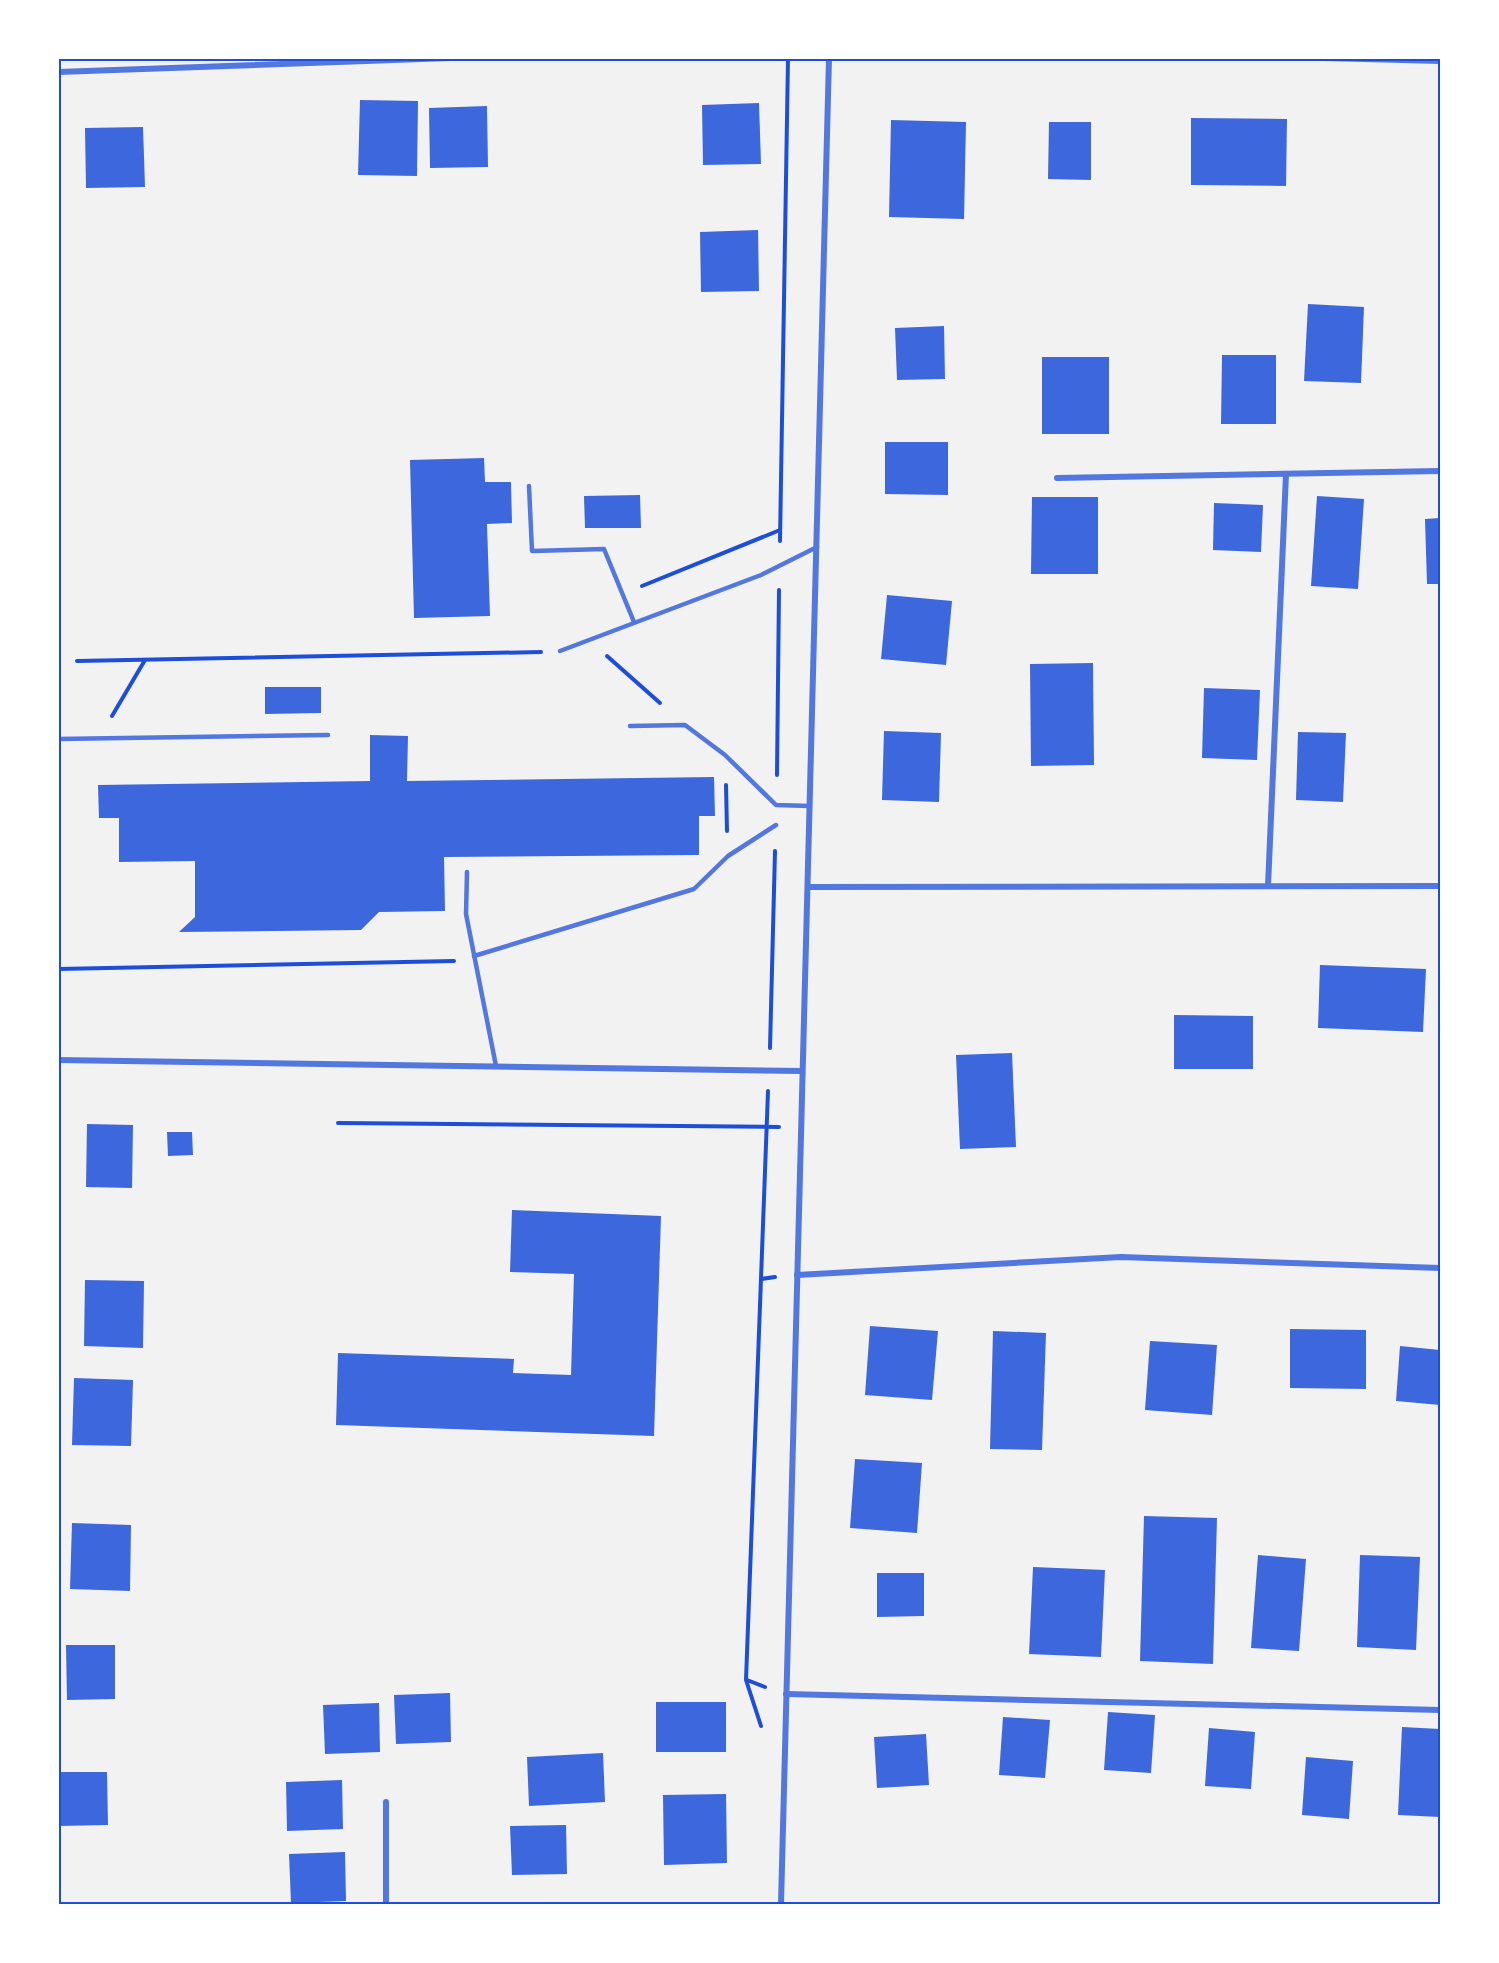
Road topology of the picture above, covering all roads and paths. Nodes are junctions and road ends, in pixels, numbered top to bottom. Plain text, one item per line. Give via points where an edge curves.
1 (450, 58) edge
2 (788, 58) edge
3 (830, 58) edge
4 (1325, 58) edge
5 (1440, 61) edge
6 (58, 72) edge
7 (1440, 471) edge
8 (1286, 474) junction
9 (1058, 478) dead end
10 (529, 486) dead end
11 (780, 530) junction
12 (817, 547) junction
13 (780, 565) junction
14 (622, 594) junction
15 (634, 622) junction
16 (589, 640) junction
17 (548, 645) dead end
18 (560, 651) joint
19 (538, 652) junction
20 (145, 659) junction
21 (77, 661) dead end
22 (685, 725) junction
23 (630, 726) dead end
24 (328, 735) dead end
25 (99, 738) junction
26 (58, 739) edge
27 (724, 755) junction
28 (776, 805) junction
29 (810, 806) junction
30 (776, 825) joint
31 (728, 856) junction
32 (467, 872) dead end
33 (1268, 886) junction
34 (1440, 886) edge
35 (809, 887) junction
36 (474, 956) junction
37 (58, 969) edge
38 (58, 1060) edge
39 (496, 1066) junction
40 (769, 1071) junction
41 (802, 1071) junction
42 (338, 1123) dead end
43 (767, 1127) junction
44 (801, 1127) junction
45 (1440, 1268) edge
46 (797, 1275) junction
47 (746, 1680) dead end
48 (786, 1694) junction
49 (1440, 1710) edge
50 (386, 1802) dead end
51 (386, 1905) edge
52 (781, 1905) edge

1 - 6 street
2 - 11 path
3 - 12 street
4 - 5 street
7 - 8 street
8 - 9 street
8 - 33 street
10 - 14 lane via 532,551 604,549
11 - 13 path
11 - 14 path
12 - 13 lane
12 - 29 street
13 - 15 lane
13 - 28 path
14 - 15 lane
15 - 16 lane
16 - 18 lane
16 - 22 path
17 - 19 path
18 - 19 path
19 - 20 path
20 - 21 path
20 - 25 path
22 - 23 lane
22 - 27 lane
24 - 25 lane
25 - 26 lane
27 - 28 lane
27 - 31 path
28 - 29 lane
29 - 35 street
30 - 31 lane
30 - 40 path
31 - 36 lane via 694,889
32 - 36 lane via 466,914
33 - 34 street
33 - 35 street
35 - 41 street
36 - 37 path via 457,961
36 - 39 lane
38 - 39 street
39 - 40 street
40 - 41 street
40 - 43 path
41 - 44 street
42 - 43 path
43 - 44 path
43 - 47 path
44 - 46 street
45 - 46 street via 1121,1257
46 - 48 street
48 - 49 street
48 - 52 street
50 - 51 street

